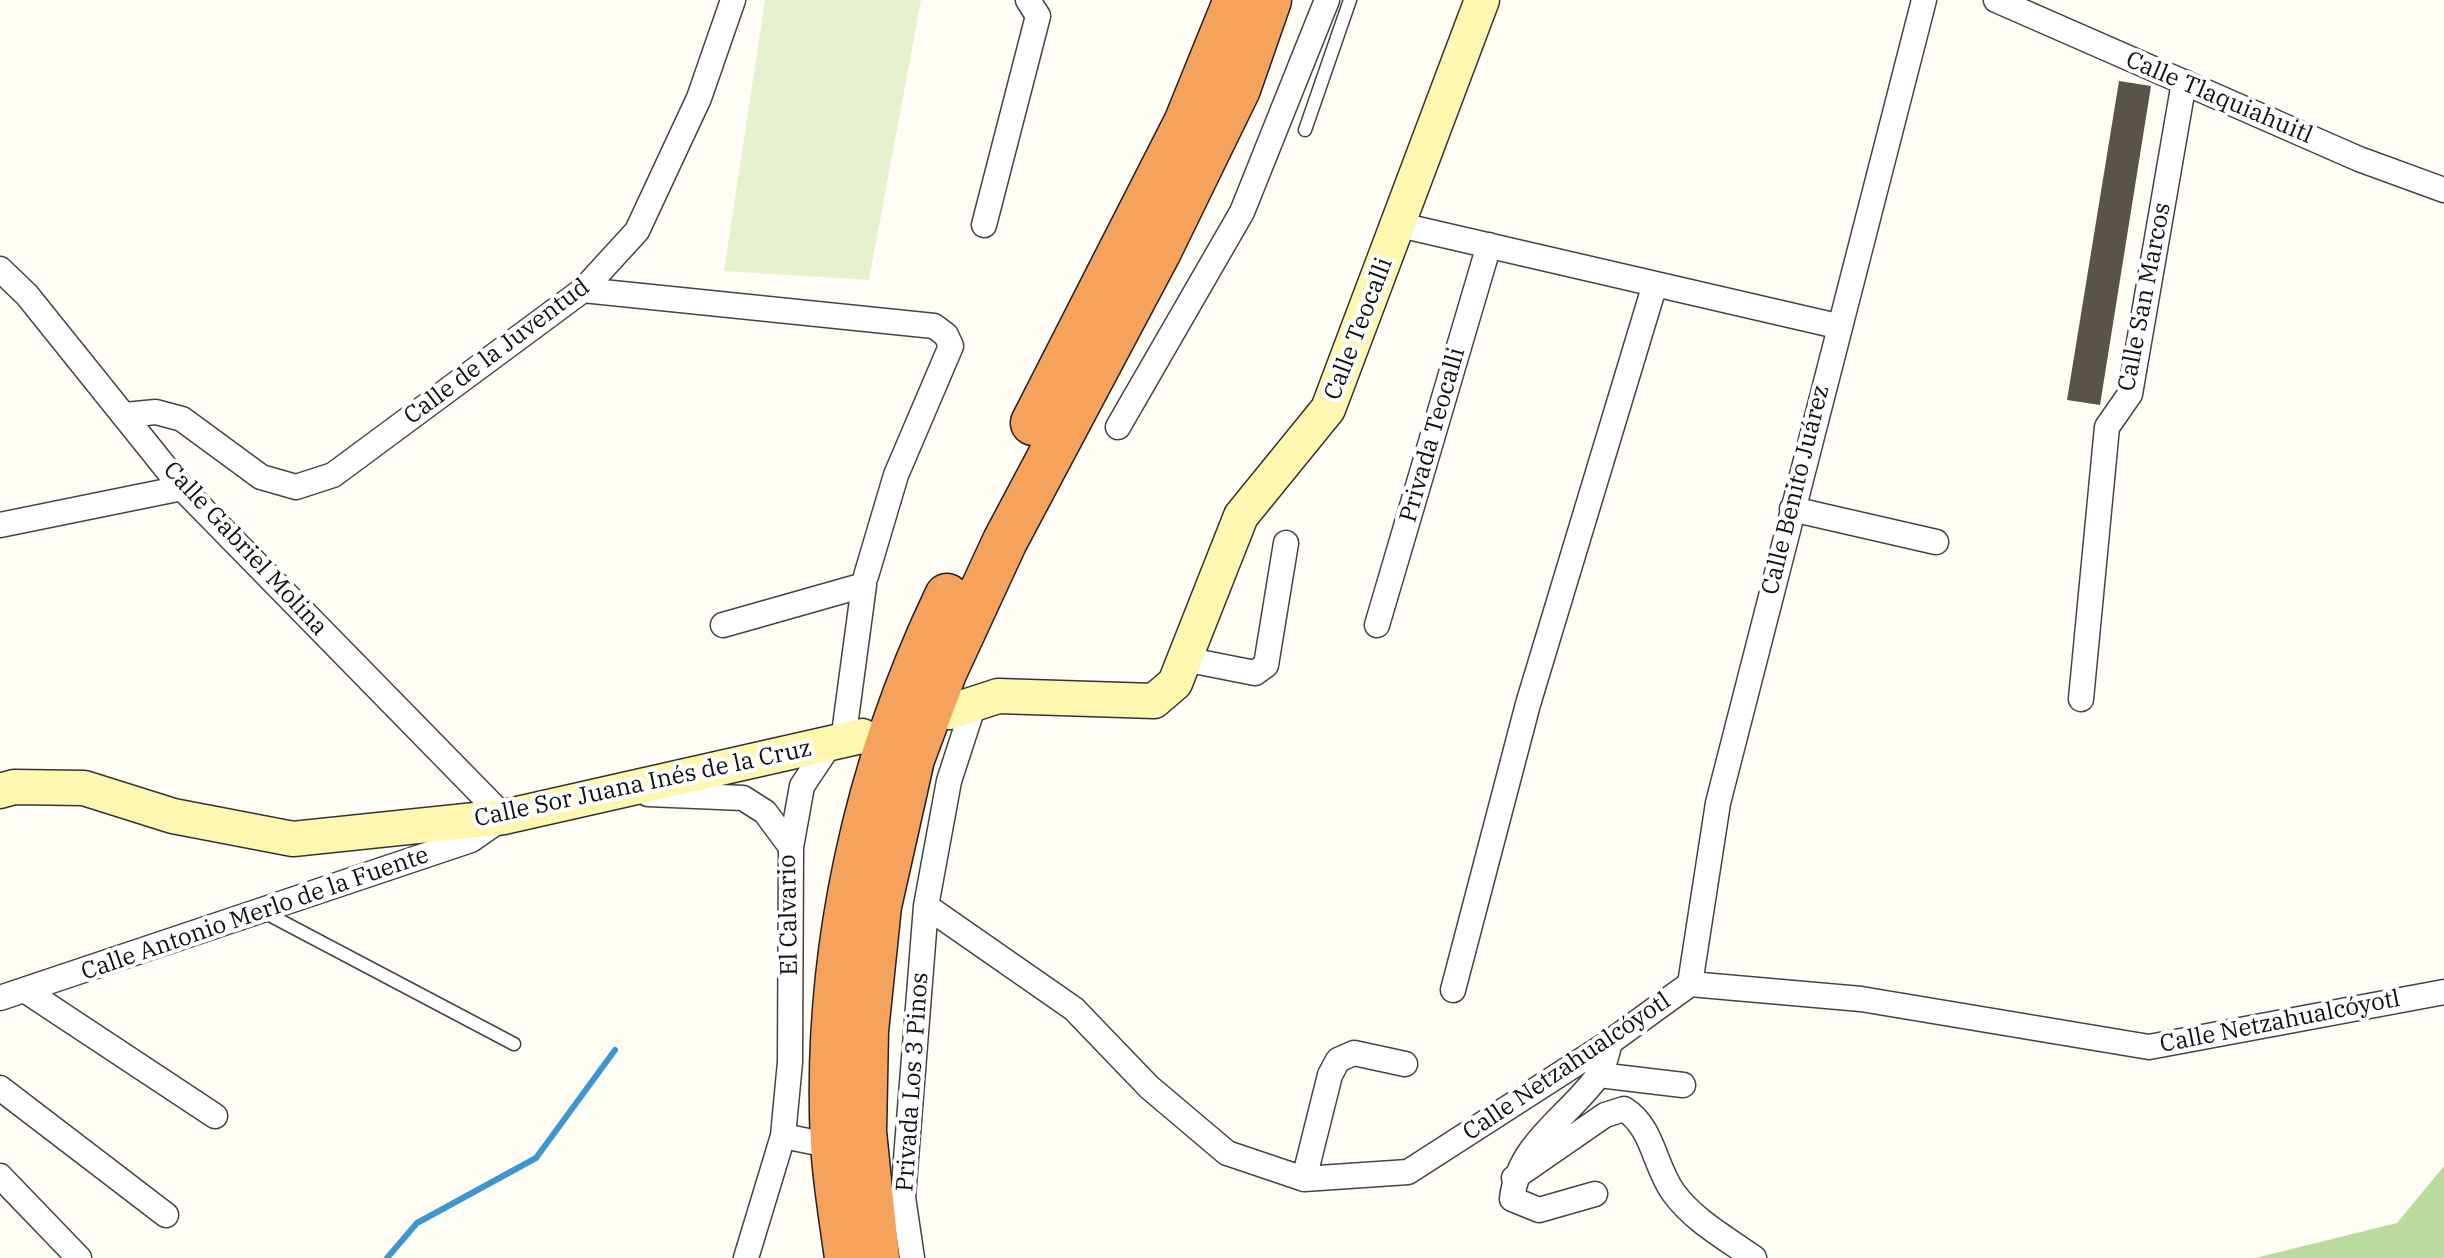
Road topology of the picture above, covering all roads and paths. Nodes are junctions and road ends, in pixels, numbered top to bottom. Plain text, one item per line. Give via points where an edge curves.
1 (733, 0) edge
2 (1028, 0) edge
3 (1236, 0) edge
4 (1269, 0) edge
5 (1327, 0) edge
6 (1350, 0) edge
7 (1482, 0) edge
8 (1924, 0) edge
9 (1996, 0) edge
10 (2184, 82) junction
11 (1305, 130) dead end
12 (2444, 190) edge
13 (984, 225) dead end
14 (1400, 225) junction
15 (1489, 245) junction
16 (0, 269) edge
17 (1655, 284) junction
18 (583, 290) junction
19 (1837, 326) junction
20 (125, 415) junction
21 (1118, 427) dead end
22 (182, 488) junction
23 (1792, 509) junction
24 (0, 525) edge
25 (1936, 542) dead end
26 (1286, 543) dead end
27 (866, 576) dead end
28 (723, 625) dead end
29 (1377, 625) dead end
30 (1184, 659) junction
31 (2081, 699) dead end
32 (961, 708) joint
33 (845, 740) junction
34 (0, 791) edge
35 (611, 792) junction
36 (504, 817) junction
37 (791, 847) junction
38 (926, 906) junction
39 (262, 911) junction
40 (1690, 984) junction
41 (1453, 990) dead end
42 (26, 991) junction
43 (2444, 992) edge
44 (0, 998) edge
45 (1610, 1042) junction
46 (514, 1044) dead end
47 (1405, 1064) dead end
48 (1599, 1075) junction
49 (1683, 1085) dead end
50 (0, 1088) edge
51 (215, 1116) dead end
52 (783, 1136) junction
53 (833, 1146) junction
54 (0, 1176) edge
55 (1514, 1178) junction
56 (1304, 1179) junction
57 (1595, 1194) dead end
58 (166, 1215) dead end
59 (79, 1258) edge
60 (746, 1258) edge
61 (847, 1258) edge
62 (877, 1258) edge
63 (912, 1258) edge
64 (1754, 1258) edge

1 - 18 street, Calle de la Juventud via 699,98 637,231
2 - 13 street via 1038,16
3 - 53 highway via 1186,123 917,658 883,752 849,894 832,1044
4 - 62 highway via 1238,89 1159,251 1005,541 944,673 912,759 879,906 866,1031 864,1132
5 - 21 street via 1242,212
6 - 11 lane
7 - 14 street, Calle Teocalli
8 - 19 street, Calle Benito Juárez
9 - 10 street, Calle Tlaquiahuitl
10 - 12 street, Calle Tlaquiahuitl
10 - 31 street, Calle San Marcos via 2130,394 2107,427
14 - 15 street
14 - 30 street, Calle Teocalli via 1328,409 1241,516
15 - 17 street
15 - 29 street, Privada Teocalli
16 - 20 street, Calle Gabriel Molina
17 - 19 street
17 - 41 street via 1528,704
18 - 20 street, Calle de la Juventud via 333,475 296,487 261,477 182,419 156,412
18 - 27 street via 934,326 946,335 951,346 896,475
19 - 23 street, Calle Benito Juárez
20 - 22 street, Calle Gabriel Molina
22 - 24 street
22 - 36 street, Calle Gabriel Molina
23 - 25 street
23 - 40 street, Calle Benito Juárez via 1718,803
26 - 30 street via 1266,665 1255,673
28 - 33 street via 864,585
30 - 32 street, Calle Teocalli via 1175,683 1154,701 998,696
32 - 38 street, Privada Los 3 Pinos
33 - 35 street, Calle Sor Juana Inés de la Cruz
33 - 37 street via 802,786
34 - 36 street, Calle Sor Juana Inés de la Cruz via 84,788 173,816 293,839
35 - 36 street, Calle Sor Juana Inés de la Cruz
35 - 37 street, El Calvario via 743,798 765,812
36 - 39 street, Calle Antonio Merlo de la Fuente via 471,840
37 - 52 street, El Calvario via 790,1062
38 - 56 street, Calle Netzahualcóyotl via 1074,1009 1149,1087 1227,1153
38 - 63 street, Privada Los 3 Pinos via 903,1197
39 - 42 street, Calle Antonio Merlo de la Fuente
39 - 46 lane
40 - 43 street, Calle Netzahualcóyotl via 1861,999 2149,1047
40 - 45 street, Calle Netzahualcóyotl
42 - 44 street, Calle Antonio Merlo de la Fuente
42 - 51 street
45 - 48 street
45 - 56 street, Calle Netzahualcóyotl via 1408,1172
47 - 56 street via 1354,1053 1338,1060
48 - 49 street
48 - 55 street via 1546,1129
50 - 58 street
52 - 53 street
52 - 60 street, El Calvario
53 - 61 highway
54 - 59 street
55 - 57 street via 1512,1199 1539,1210
55 - 64 street via 1605,1115 1624,1109 1639,1118 1671,1189 1689,1212

